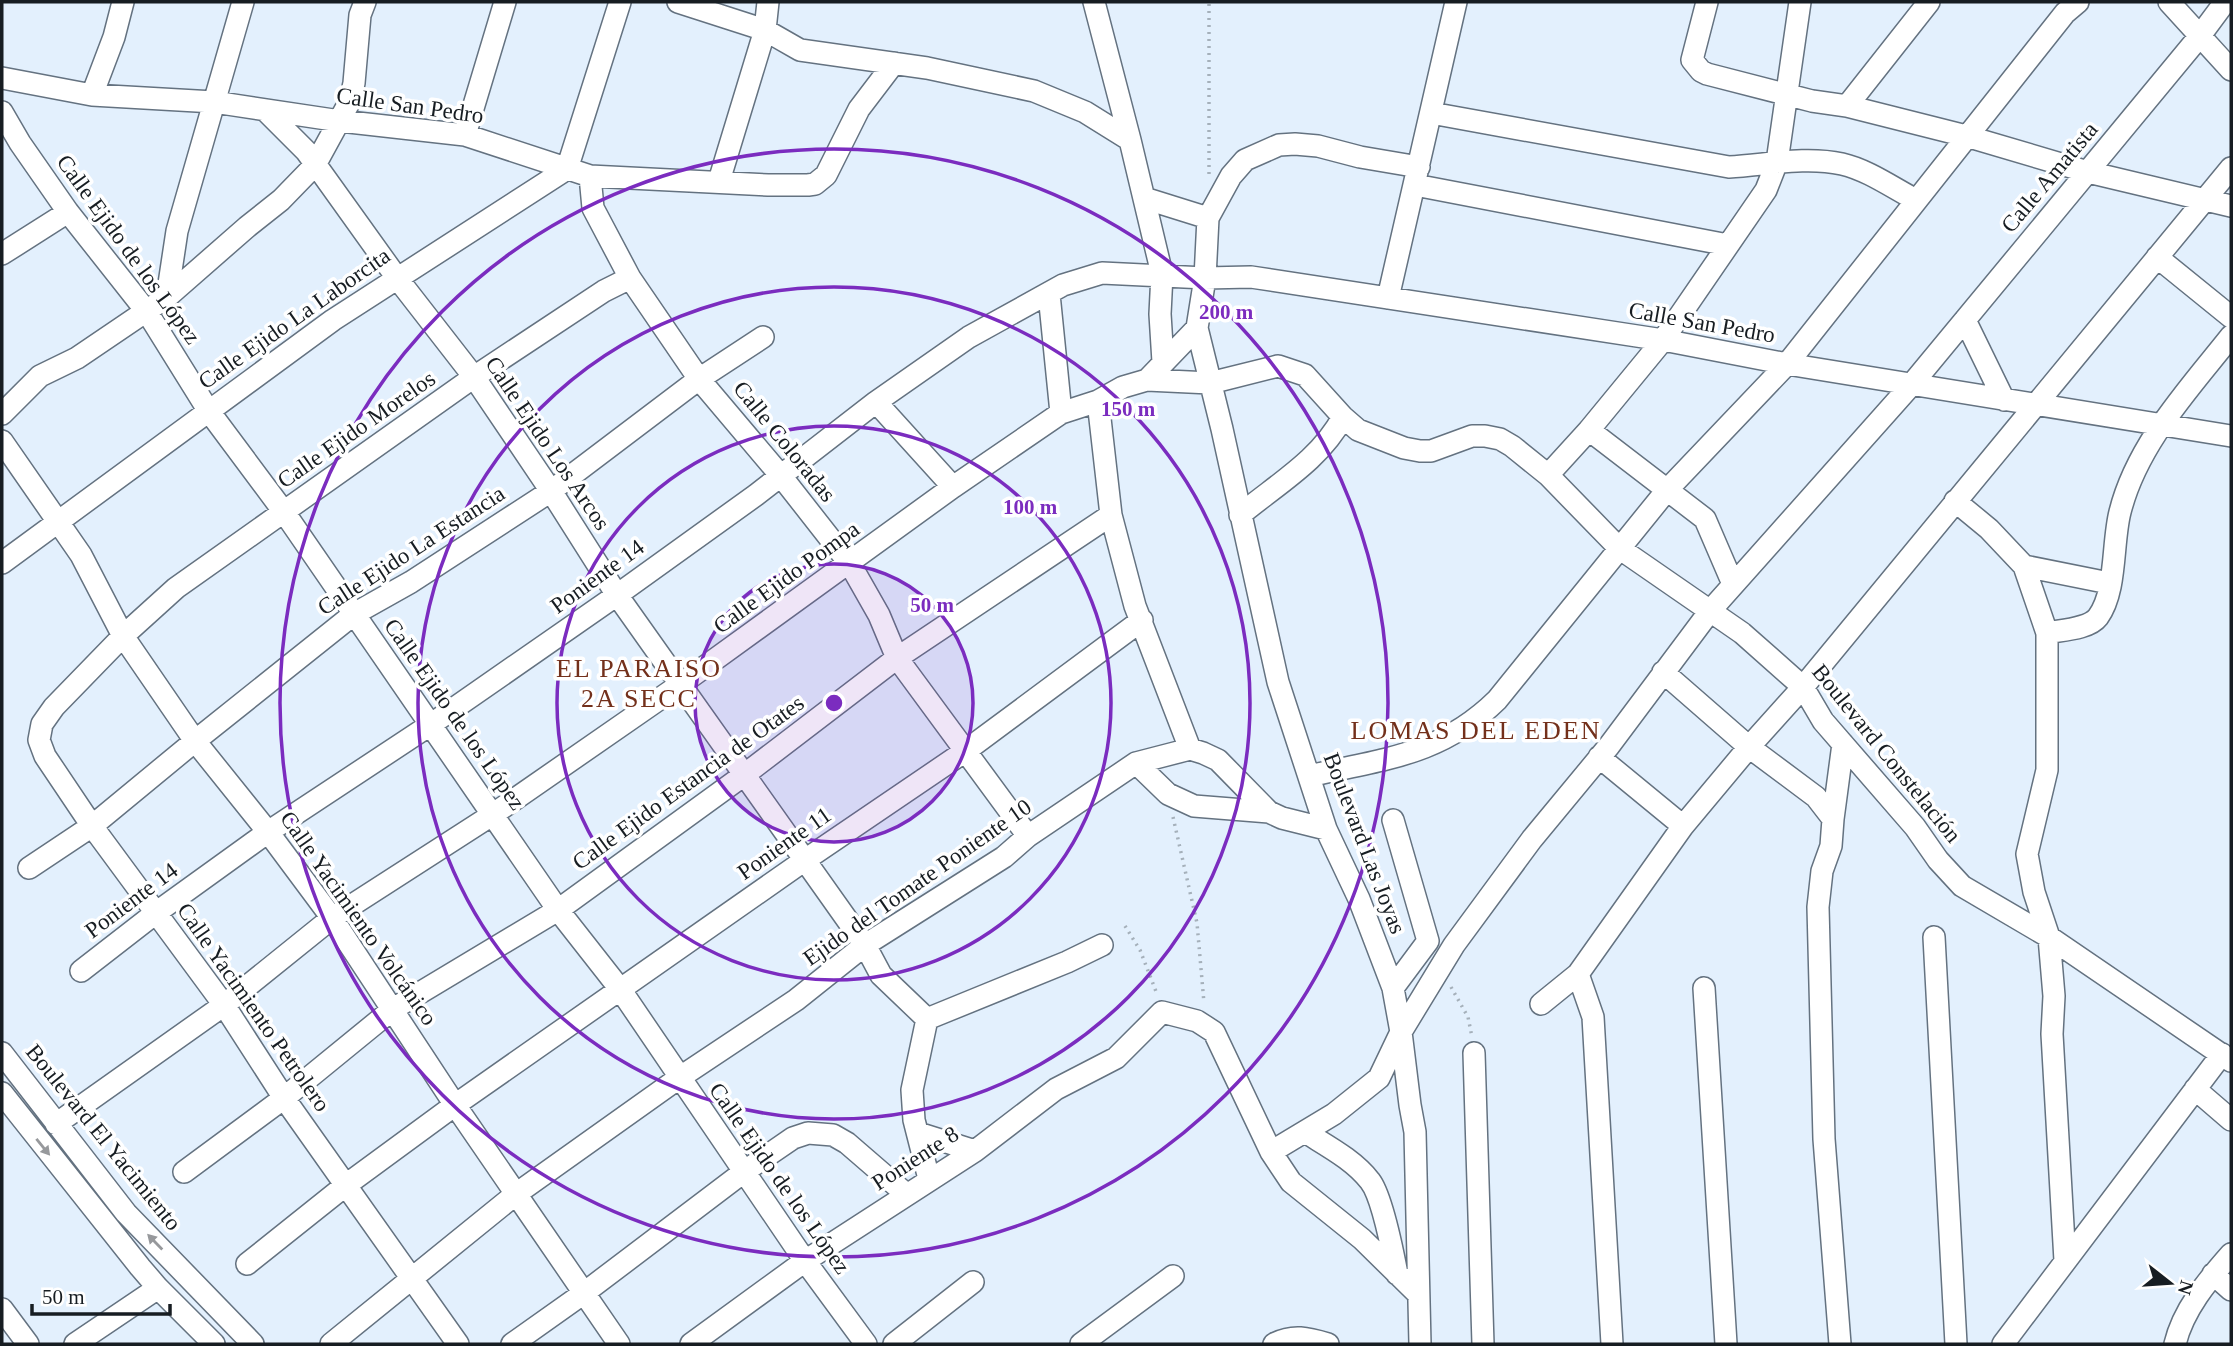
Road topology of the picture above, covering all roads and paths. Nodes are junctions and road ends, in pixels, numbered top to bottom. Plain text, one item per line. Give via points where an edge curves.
1 (123, 2) edge
2 (243, 2) edge
3 (365, 2) edge
4 (505, 2) edge
5 (620, 2) edge
6 (678, 2) edge
7 (768, 2) edge
8 (1094, 2) edge
9 (1209, 2) edge
10 (1456, 2) edge
11 (1707, 2) edge
12 (1800, 2) edge
13 (1929, 2) edge
14 (2078, 2) edge
15 (2169, 2) edge
16 (2225, 2) edge
17 (765, 30) junction
18 (2199, 37) junction
19 (894, 63) junction
20 (2231, 70) edge
21 (2, 78) edge
22 (1786, 94) junction
23 (92, 95) junction
24 (214, 102) junction
25 (1847, 106) junction
26 (265, 110) junction
27 (2, 112) edge
28 (1431, 113) junction
29 (340, 121) junction
30 (465, 135) junction
31 (1966, 136) junction
32 (1130, 140) junction
33 (1777, 162) junction
34 (315, 165) junction
35 (2231, 168) edge
36 (567, 169) junction
37 (2088, 172) junction
38 (590, 176) junction
39 (1417, 176) junction
40 (1209, 177) dead end
41 (719, 181) junction
42 (1144, 198) junction
43 (1916, 200) junction
44 (2203, 201) junction
45 (2231, 206) edge
46 (68, 212) junction
47 (1208, 218) junction
48 (1728, 245) junction
49 (2, 254) edge
50 (2157, 257) junction
51 (1162, 274) junction
52 (397, 278) junction
53 (630, 278) junction
54 (1205, 278) junction
55 (1049, 294) junction
56 (167, 297) junction
57 (1388, 298) junction
58 (147, 312) junction
59 (2231, 317) edge
60 (1965, 320) junction
61 (1197, 328) junction
62 (2231, 336) edge
63 (763, 337) dead end
64 (1663, 340) junction
65 (1163, 362) junction
66 (1787, 364) junction
67 (474, 377) junction
68 (699, 379) junction
69 (1147, 380) junction
70 (1210, 383) junction
71 (1912, 384) junction
72 (2004, 400) junction
73 (1098, 401) junction
74 (876, 402) junction
75 (2035, 405) junction
76 (208, 410) junction
77 (1061, 413) junction
78 (2, 414) edge
79 (1343, 418) junction
80 (2162, 424) junction
81 (1589, 430) junction
82 (2231, 436) edge
83 (2, 441) edge
84 (781, 475) junction
85 (1548, 475) junction
86 (953, 487) junction
87 (1667, 490) junction
88 (551, 491) junction
89 (1955, 501) junction
90 (284, 512) junction
91 (1111, 515) junction
92 (1240, 515) junction
93 (59, 522) junction
94 (1619, 548) junction
95 (2, 563) edge
96 (850, 564) junction
97 (2024, 566) junction
98 (2109, 583) junction
99 (1733, 584) junction
100 (617, 596) junction
101 (1710, 611) junction
102 (354, 614) junction
103 (1142, 620) junction
104 (2048, 633) junction
105 (123, 636) junction
106 (897, 658) junction
107 (1663, 671) junction
108 (681, 684) junction
109 (1803, 687) junction
110 (430, 725) junction
111 (195, 741) junction
112 (1843, 744) junction
113 (1749, 747) junction
114 (1190, 749) junction
115 (964, 752) junction
116 (1600, 757) junction
117 (1136, 762) junction
118 (744, 775) junction
119 (1308, 776) junction
120 (1168, 794) junction
121 (1269, 812) junction
122 (492, 815) junction
123 (1833, 819) junction
124 (1393, 820) dead end
125 (92, 826) junction
126 (1683, 826) junction
127 (1326, 829) junction
128 (268, 832) junction
129 (1028, 836) junction
130 (805, 860) junction
131 (29, 868) dead end
132 (558, 910) junction
133 (157, 912) junction
134 (332, 918) junction
135 (1125, 926) dead end
136 (1934, 937) dead end
137 (2049, 937) junction
138 (1428, 942) junction
139 (865, 945) junction
140 (1102, 945) dead end
141 (1440, 970) junction
142 (81, 971) dead end
143 (1577, 974) junction
144 (1393, 988) junction
145 (1704, 988) dead end
146 (620, 989) junction
147 (1541, 1003) dead end
148 (224, 1005) junction
149 (393, 1009) junction
150 (1163, 1012) junction
151 (927, 1019) junction
152 (1206, 1026) junction
153 (1401, 1032) junction
154 (2, 1053) edge
155 (1474, 1053) joint
156 (2227, 1058) edge
157 (679, 1078) junction
158 (2195, 1089) junction
159 (33, 1094) junction
160 (284, 1098) junction
161 (5, 1105) edge
162 (455, 1105) junction
163 (2231, 1120) edge
164 (55, 1124) junction
165 (1305, 1132) junction
166 (918, 1133) junction
167 (975, 1151) junction
168 (1271, 1152) junction
169 (745, 1171) junction
170 (184, 1172) dead end
171 (929, 1179) junction
172 (346, 1185) junction
173 (516, 1194) junction
174 (906, 1194) junction
175 (2231, 1254) edge
176 (805, 1261) junction
177 (2065, 1261) junction
178 (247, 1264) dead end
179 (1397, 1274) junction
180 (2213, 1274) junction
181 (1173, 1276) dead end
182 (412, 1279) junction
183 (972, 1282) dead end
184 (158, 1288) junction
185 (2231, 1290) edge
186 (584, 1293) junction
187 (1418, 1294) junction
188 (2, 1309) edge
189 (1276, 1343) edge
190 (28, 1344) edge
191 (75, 1344) edge
192 (214, 1344) edge
193 (253, 1344) edge
194 (331, 1344) edge
195 (457, 1344) edge
196 (512, 1344) edge
197 (619, 1344) edge
198 (691, 1344) edge
199 (866, 1344) edge
200 (894, 1344) edge
201 (1081, 1344) edge
202 (1328, 1344) edge
203 (1419, 1344) edge
204 (1483, 1344) edge
205 (1612, 1344) edge
206 (1726, 1344) edge
207 (1840, 1344) edge
208 (1956, 1344) edge
209 (2003, 1344) edge
210 (2175, 1344) edge

1 - 23 street
2 - 24 street
3 - 29 street via 354,83
4 - 30 street
5 - 36 street
6 - 17 street
7 - 17 street
8 - 32 street
9 - 40 path
10 - 28 street
11 - 22 street via 1693,52 1696,66 1707,74
12 - 22 street
13 - 25 street
14 - 31 street
15 - 18 street
16 - 18 street, Calle Amatista
17 - 19 street via 800,50
17 - 41 street
18 - 20 street
18 - 37 street, Calle Amatista
19 - 32 street via 1034,91 1084,112
19 - 41 street, Calle San Pedro via 859,108 826,174 815,184
21 - 23 street, Calle San Pedro
22 - 25 street
22 - 33 street
23 - 24 street, Calle San Pedro
24 - 26 street, Calle San Pedro
24 - 56 street via 177,231
25 - 31 street
26 - 29 street, Calle San Pedro
26 - 34 street, Calle Ejido Los Arcos
27 - 46 street, Calle Ejido de los López
28 - 33 street via 1729,167
28 - 39 street
29 - 30 street, Calle San Pedro
29 - 34 street
30 - 36 street, Calle San Pedro
31 - 37 street
31 - 43 street
32 - 42 street
33 - 43 street via 1845,165
33 - 48 street via 1761,198
34 - 52 street, Calle Ejido Los Arcos
34 - 56 street
35 - 44 street
36 - 38 street, Calle San Pedro
36 - 52 street, Calle Ejido La Laborcita
37 - 44 street
37 - 60 street, Calle Amatista
38 - 41 street, Calle San Pedro
38 - 53 street, Calle Coloradas via 593,208
39 - 47 street via 1384,162 1318,146 1279,145 1245,160
39 - 48 street
39 - 57 street
42 - 47 street
42 - 51 street
43 - 66 street
44 - 45 street
44 - 50 street
46 - 49 street
46 - 58 street, Calle Ejido de los López
47 - 54 street
48 - 64 street
50 - 59 street
50 - 75 street
51 - 54 street, Calle San Pedro
51 - 55 street, Poniente 14 via 1102,273
51 - 65 street
52 - 67 street, Calle Ejido Los Arcos
52 - 76 street, Calle Ejido La Laborcita
53 - 67 street, Calle Ejido Morelos
53 - 68 street, Calle Coloradas
54 - 57 street, Calle San Pedro via 1251,277
54 - 61 street
55 - 74 street, Poniente 14 via 969,337
55 - 77 street
56 - 58 street
57 - 64 street, Calle San Pedro
58 - 76 street, Calle Ejido de los López
58 - 78 street via 77,358 40,376
60 - 71 street, Calle Amatista
60 - 72 street
61 - 65 street, Calle Ejido Pompa
61 - 70 street, Boulevard Las Joyas
62 - 80 street
63 - 68 street, Calle Ejido La Estancia
64 - 66 street, Calle San Pedro
64 - 81 street
65 - 69 street, Calle Ejido Pompa
66 - 71 street, Calle San Pedro
66 - 87 street
67 - 88 street, Calle Ejido Los Arcos
67 - 90 street, Calle Ejido Morelos
68 - 84 street, Calle Coloradas
68 - 88 street, Calle Ejido La Estancia
69 - 70 street, Boulevard Constelación
69 - 73 street, Calle Ejido Pompa
70 - 79 street, Boulevard Constelación via 1278,366 1305,375
70 - 92 street, Boulevard Las Joyas
71 - 72 street, Calle San Pedro
71 - 99 street, Calle Amatista
72 - 75 street, Calle San Pedro
73 - 77 street, Calle Ejido Pompa
73 - 91 street
74 - 84 street, Poniente 14
74 - 86 street
75 - 80 street, Calle San Pedro
75 - 89 street
76 - 90 street, Calle Ejido de los López
76 - 93 street, Calle Ejido La Laborcita
77 - 86 street, Calle Ejido Pompa
79 - 85 street, Boulevard Constelación via 1358,430 1420,451 1472,436 1500,439
79 - 92 street via 1312,459
80 - 82 street, Calle San Pedro
80 - 98 street via 2120,512
81 - 85 street
81 - 87 street
83 - 93 street, Calle Yacimiento Volcánico
84 - 96 street, Calle Coloradas
84 - 100 street, Poniente 14
85 - 94 street, Boulevard Constelación
86 - 96 street, Calle Ejido Pompa
87 - 94 street
87 - 99 street via 1705,519
88 - 100 street, Calle Ejido Los Arcos
88 - 102 street, Calle Ejido La Estancia
89 - 97 street
89 - 109 street
90 - 102 street, Calle Ejido de los López
90 - 105 street, Calle Ejido Morelos via 176,588
91 - 103 street
91 - 106 street, Calle Ejido Estancia de Otates
92 - 119 street, Boulevard Las Joyas via 1278,681
93 - 95 street, Calle Ejido La Laborcita
93 - 105 street, Calle Yacimiento Volcánico
94 - 101 street, Boulevard Constelación
94 - 119 street via 1477,720 1422,750
96 - 106 street, Calle Coloradas
96 - 108 street, Calle Ejido Pompa
97 - 98 street
97 - 104 street
98 - 104 street via 2095,620
99 - 101 street, Calle Amatista
100 - 108 street, Calle Ejido Los Arcos
100 - 110 street, Poniente 14
101 - 107 street, Calle Amatista
101 - 109 street, Boulevard Constelación
102 - 110 street, Calle Ejido de los López
102 - 111 street, Calle Ejido La Estancia
103 - 114 street
103 - 115 street, Poniente 11
104 - 137 street via 2047,769 2027,854
105 - 111 street, Calle Yacimiento Volcánico
105 - 125 street, Calle Yacimiento Petrolero via 54,707 42,724 39,740 44,756
106 - 115 street, Calle Coloradas
106 - 118 street, Calle Ejido Estancia de Otates
107 - 113 street
107 - 116 street, Calle Amatista
108 - 118 street, Calle Ejido Los Arcos
108 - 122 street, Calle Ejido Pompa
109 - 112 street, Boulevard Constelación
109 - 113 street
110 - 122 street, Calle Ejido de los López
110 - 128 street, Poniente 14
111 - 125 street, Calle Ejido La Estancia
111 - 128 street, Calle Yacimiento Volcánico
112 - 123 street
112 - 137 street, Boulevard Constelación via 1962,886
113 - 123 street via 1816,797
113 - 126 street
114 - 117 street, Ejido del Tomate Poniente 10
114 - 121 street via 1218,760
115 - 129 street, Calle Coloradas
115 - 130 street, Poniente 11
116 - 126 street
116 - 141 street, Calle Amatista via 1532,839
117 - 120 street
117 - 129 street, Ejido del Tomate Poniente 10
118 - 130 street, Calle Ejido Los Arcos
118 - 132 street, Calle Ejido Estancia de Otates
119 - 127 street, Boulevard Las Joyas
120 - 121 street via 1194,806
120 - 152 path via 1197,923
121 - 127 street
122 - 132 street, Calle Ejido de los López
122 - 134 street, Calle Ejido Pompa
123 - 207 street via 1818,906 1824,1139
124 - 138 street
125 - 131 street, Calle Ejido La Estancia
125 - 133 street, Calle Yacimiento Petrolero
126 - 143 street
127 - 144 street, Boulevard Las Joyas
128 - 133 street, Poniente 14
128 - 134 street, Calle Yacimiento Volcánico
129 - 139 street, Ejido del Tomate Poniente 10 via 1004,857
130 - 139 street, Calle Ejido Los Arcos
130 - 146 street, Poniente 11
132 - 146 street, Calle Ejido de los López
132 - 149 street, Calle Ejido Estancia de Otates
133 - 142 street, Poniente 14
133 - 148 street, Calle Yacimiento Petrolero
134 - 148 street, Calle Ejido Pompa
134 - 149 street, Calle Yacimiento Volcánico
135 - 150 path via 1153,979
136 - 208 street
137 - 156 street, Boulevard Constelación
137 - 177 street
138 - 141 street
138 - 144 street
139 - 151 street, Calle Ejido Los Arcos via 881,975
139 - 157 street, Ejido del Tomate Poniente 10 via 796,1000
140 - 151 street
141 - 153 street, Calle Amatista
141 - 155 path via 1468,1017
143 - 147 street
143 - 205 street via 1592,1017
144 - 153 street, Boulevard Las Joyas
145 - 206 street
146 - 157 street, Calle Ejido de los López
146 - 162 street, Poniente 11
148 - 160 street, Calle Yacimiento Petrolero
148 - 164 street, Calle Ejido Pompa
149 - 160 street, Calle Ejido Estancia de Otates
149 - 162 street, Calle Yacimiento Volcánico
150 - 152 street
150 - 167 street, Poniente 8 via 1116,1058 1056,1089
151 - 166 street via 912,1090
152 - 168 street via 1220,1042
153 - 165 street, Calle Amatista via 1379,1078
153 - 187 street, Boulevard Las Joyas via 1417,1161
154 - 159 street, Boulevard El Yacimiento
155 - 204 street
156 - 158 street
157 - 169 street, Calle Ejido de los López
157 - 173 street, Ejido del Tomate Poniente 10
158 - 163 street
158 - 177 street
159 - 161 street
159 - 164 street, Boulevard El Yacimiento
160 - 170 street, Calle Ejido Estancia de Otates
160 - 172 street, Calle Yacimiento Petrolero
161 -> 184 street
162 - 172 street, Poniente 11
162 - 173 street, Calle Yacimiento Volcánico
193 -> 164 street, Boulevard El Yacimiento via 126,1213
165 - 168 street, Calle Amatista
165 - 179 street via 1371,1182
166 - 167 street
166 - 171 street
167 - 171 street, Poniente 8
168 - 179 street via 1291,1182
169 - 174 street via 793,1138 820,1133 847,1143
169 - 176 street, Calle Ejido de los López
169 - 186 street
171 - 174 street, Poniente 8
172 - 178 street, Poniente 11
172 - 182 street, Calle Yacimiento Petrolero
173 - 182 street, Ejido del Tomate Poniente 10
173 - 186 street, Calle Yacimiento Volcánico
174 - 176 street, Poniente 8
175 - 180 street
176 - 198 street, Poniente 8
176 - 199 street, Calle Ejido de los López
177 - 209 street
179 - 187 street
180 - 185 street
180 - 210 street via 2184,1318
181 - 201 street
182 - 194 street, Ejido del Tomate Poniente 10
182 - 195 street, Calle Yacimiento Petrolero
183 - 200 street
184 - 191 street
184 - 192 street
186 - 196 street
186 - 197 street, Calle Yacimiento Volcánico
187 - 203 street, Boulevard Las Joyas
188 - 190 street
189 - 202 street via 1301,1336

